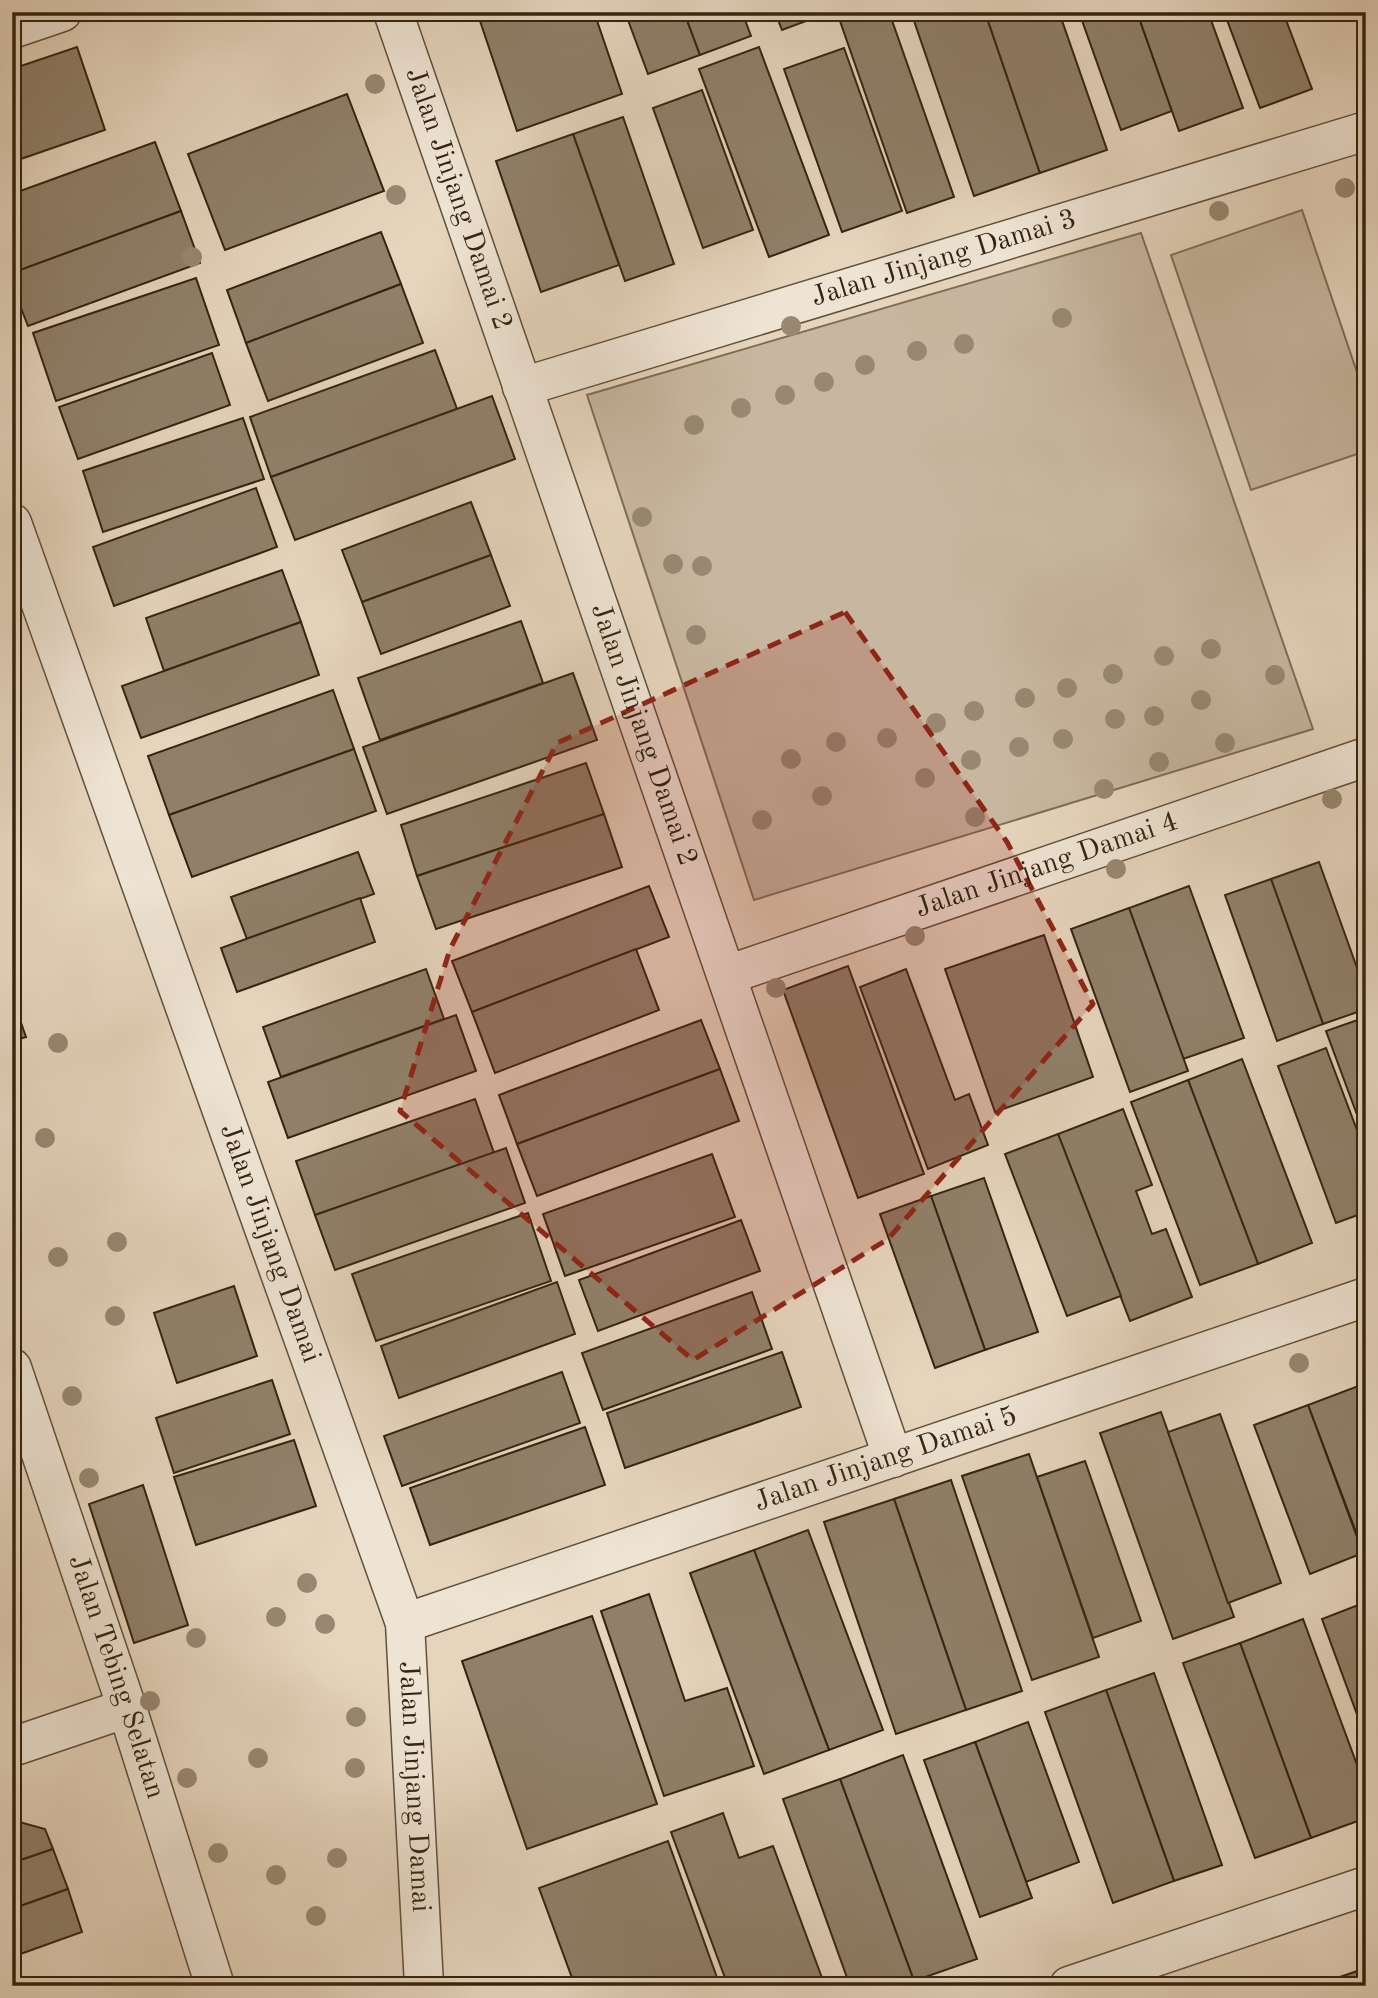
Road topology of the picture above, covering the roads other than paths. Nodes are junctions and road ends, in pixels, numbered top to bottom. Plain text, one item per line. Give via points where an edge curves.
1 (62, 12) edge
2 (393, 12) edge
3 (12, 29) edge
4 (1366, 131) edge
5 (522, 387) junction
6 (12, 523) edge
7 (1366, 757) edge
8 (727, 975) junction
9 (1366, 1297) edge
10 (12, 1368) edge
11 (893, 1458) junction
12 (405, 1623) junction
13 (127, 1708) junction
14 (12, 1747) edge
15 (1366, 1886) edge
16 (1083, 1984) edge
17 (215, 1986) edge
18 (424, 1986) edge

1 - 3 street
2 - 5 street, Jalan Jinjang Damai 2
4 - 5 street, Jalan Jinjang Damai 3
5 - 8 street, Jalan Jinjang Damai 2
6 - 12 street, Jalan Jinjang Damai
7 - 8 street, Jalan Jinjang Damai 4
8 - 11 street, Jalan Jinjang Damai 2
9 - 11 street, Jalan Jinjang Damai 5
10 - 13 street, Jalan Tebing Selatan
11 - 12 street, Jalan Jinjang Damai 5
12 - 18 street, Jalan Jinjang Damai
13 - 14 street
13 - 17 street, Jalan Tebing Selatan
15 - 16 street

